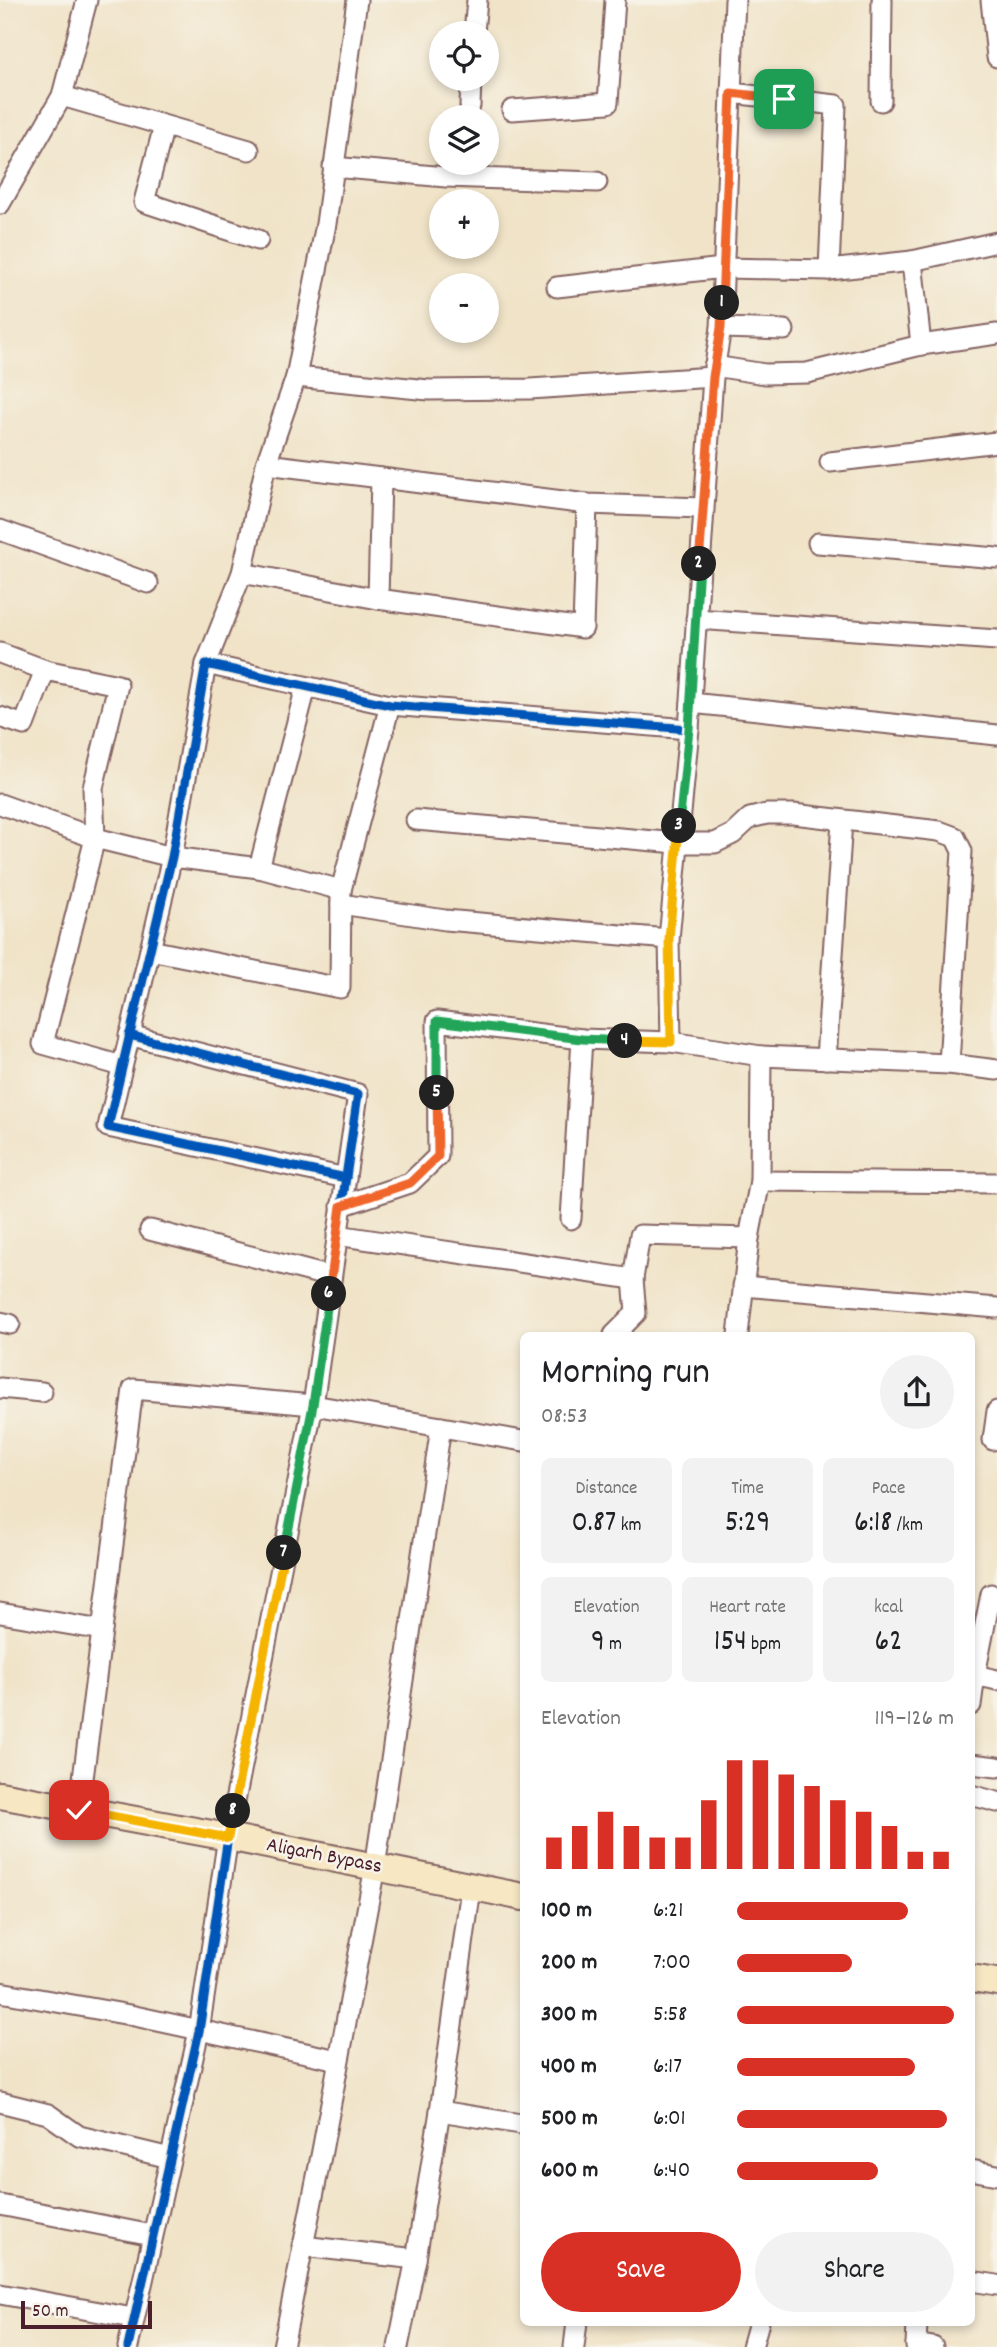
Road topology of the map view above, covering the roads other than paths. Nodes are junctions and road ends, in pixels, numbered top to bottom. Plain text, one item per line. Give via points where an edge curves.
1 (87, 0) edge
2 (357, 0) edge
3 (477, 0) edge
4 (615, 0) edge
5 (735, 0) edge
6 (882, 0) edge
7 (992, 0) edge
8 (475, 21) edge
9 (997, 57) edge
10 (731, 93) junction
11 (62, 96) junction
12 (881, 101) dead end
13 (512, 110) dead end
14 (164, 126) junction
15 (249, 150) dead end
16 (333, 167) junction
17 (597, 182) dead end
18 (0, 204) edge
19 (258, 240) dead end
20 (997, 242) edge
21 (912, 261) junction
22 (723, 268) junction
23 (829, 270) junction
24 (557, 287) dead end
25 (721, 328) junction
26 (784, 330) dead end
27 (997, 334) edge
28 (921, 345) junction
29 (714, 371) junction
30 (296, 377) junction
31 (997, 442) edge
32 (830, 462) dead end
33 (266, 464) junction
34 (381, 478) junction
35 (587, 504) junction
36 (702, 508) junction
37 (0, 530) edge
38 (818, 543) dead end
39 (997, 558) edge
40 (242, 573) junction
41 (148, 583) dead end
42 (377, 599) junction
43 (696, 619) junction
44 (997, 640) edge
45 (0, 653) edge
46 (206, 664) junction
47 (46, 670) junction
48 (306, 687) junction
49 (691, 703) junction
50 (390, 705) junction
51 (0, 717) edge
52 (689, 729) junction
53 (997, 735) edge
54 (0, 804) edge
55 (416, 820) dead end
56 (842, 821) junction
57 (95, 838) junction
58 (677, 843) junction
59 (172, 857) junction
60 (259, 867) junction
61 (341, 897) junction
62 (669, 939) junction
63 (150, 950) junction
64 (130, 1035) junction
65 (582, 1039) junction
66 (671, 1042) junction
67 (761, 1056) junction
68 (826, 1059) junction
69 (949, 1064) junction
70 (122, 1066) junction
71 (997, 1070) edge
72 (346, 1178) junction
73 (761, 1181) junction
74 (997, 1183) edge
75 (341, 1206) junction
76 (571, 1219) dead end
77 (150, 1230) dead end
78 (337, 1235) junction
79 (749, 1238) junction
80 (331, 1277) junction
81 (633, 1279) junction
82 (743, 1286) junction
83 (997, 1308) edge
84 (617, 1332) edge
85 (738, 1332) edge
86 (0, 1388) edge
87 (42, 1392) dead end
88 (313, 1405) junction
89 (997, 1411) edge
90 (441, 1427) junction
91 (520, 1440) edge
92 (992, 1440) dead end
93 (975, 1593) edge
94 (994, 1595) edge
95 (0, 1613) edge
96 (102, 1630) junction
97 (975, 1675) joint
98 (997, 1680) edge
99 (975, 1764) edge
100 (997, 1767) edge
101 (0, 1795) edge
102 (975, 1796) edge
103 (997, 1802) edge
104 (79, 1810) junction
105 (228, 1838) junction
106 (375, 1867) junction
107 (471, 1888) junction
108 (520, 1896) edge
109 (975, 1979) edge
110 (997, 1982) edge
111 (0, 1992) edge
112 (199, 2031) junction
113 (338, 2060) junction
114 (0, 2102) edge
115 (440, 2111) junction
116 (520, 2124) edge
117 (170, 2158) junction
118 (975, 2171) edge
119 (997, 2175) edge
120 (0, 2205) edge
121 (152, 2235) junction
122 (302, 2246) junction
123 (416, 2259) junction
124 (975, 2282) edge
125 (997, 2285) edge
126 (0, 2294) edge
127 (133, 2318) junction
128 (577, 2326) edge
129 (758, 2326) edge
130 (918, 2326) edge
131 (922, 2346) edge
132 (128, 2347) edge
133 (283, 2347) edge
134 (398, 2347) edge
135 (574, 2347) edge
136 (752, 2347) edge

1 - 11 street
2 - 16 street
3 - 8 street
4 - 13 street via 608,103
5 - 10 street
6 - 12 street
7 - 9 street
10 - 22 street
10 - 23 street via 836,105
11 - 14 street
11 - 18 street
14 - 15 street
14 - 19 street via 144,202
16 - 17 street via 446,177
16 - 30 street
20 - 21 street
21 - 23 street
21 - 28 street
22 - 23 street
22 - 24 street
22 - 25 street
25 - 26 street
25 - 29 street
27 - 28 street
28 - 29 street via 807,373
29 - 30 street via 530,389 442,390
29 - 36 street
30 - 33 street
31 - 32 street
33 - 34 street
33 - 40 street
34 - 35 street
34 - 42 street
35 - 36 street
35 - 42 street via 583,628
36 - 43 street
37 - 41 street
38 - 39 street
40 - 42 street
40 - 46 street
43 - 44 street
43 - 49 street
45 - 47 street
46 - 48 street
46 - 59 street
47 - 51 street via 24,724
47 - 57 street via 118,685 93,789
48 - 50 street
48 - 60 street
49 - 52 street
49 - 53 street
50 - 52 street
50 - 61 street
52 - 58 street
54 - 57 street
55 - 58 street
56 - 58 street via 767,814 750,818 715,843
56 - 68 street
56 - 69 street via 939,831 955,837 961,851
57 - 59 street
57 - 70 street via 43,1044
58 - 62 street
59 - 60 street
59 - 63 street
60 - 61 street
61 - 62 street via 445,920
61 - 63 street via 340,988
62 - 66 street
63 - 64 street
64 - 70 street
64 - 72 street via 358,1094
65 - 66 street
65 - 75 street via 437,1021 438,1156 410,1183
65 - 76 street
66 - 67 street
67 - 68 street
67 - 73 street
68 - 69 street
69 - 71 street
70 - 72 street via 108,1126
72 - 75 street
73 - 74 street
73 - 79 street
75 - 78 street
77 - 80 street
78 - 80 street
78 - 81 street
79 - 81 street via 640,1235
79 - 82 street
80 - 88 street
81 - 84 street via 636,1313
82 - 83 street
82 - 85 street
86 - 87 street
88 - 90 street
88 - 96 street via 133,1389
88 - 105 street
89 - 92 street
90 - 91 street
90 - 106 street
93 - 94 street
94 - 97 street
95 - 96 street
96 - 104 street
97 - 98 street
99 - 100 street
101 - 104 main road, Aligarh Bypass
102 - 103 street
104 - 105 main road, Aligarh Bypass
105 - 106 main road, Aligarh Bypass
105 - 112 street
106 - 107 main road, Aligarh Bypass
106 - 113 street
107 - 108 main road, Aligarh Bypass
107 - 115 street
109 - 110 main road
111 - 112 street
112 - 113 street
112 - 117 street
113 - 122 street
114 - 117 street via 48,2114 79,2136
115 - 116 street
115 - 123 street
117 - 121 street
118 - 119 street
120 - 121 street
121 - 127 street
122 - 123 street
122 - 133 street
123 - 134 street
124 - 125 street
126 - 127 street
127 - 132 street
128 - 135 street
129 - 136 street
130 - 131 street

